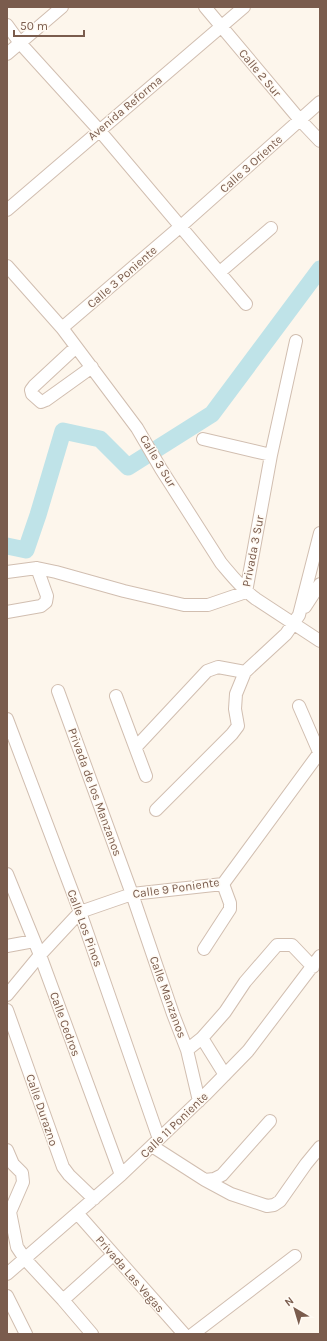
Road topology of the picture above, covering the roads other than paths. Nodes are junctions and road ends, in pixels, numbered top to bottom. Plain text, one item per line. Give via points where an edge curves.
1 (62, 7) edge
2 (205, 7) edge
3 (244, 7) edge
4 (7, 25) edge
5 (221, 26) junction
6 (20, 43) junction
7 (7, 54) edge
8 (320, 102) edge
9 (300, 120) junction
10 (99, 130) junction
11 (320, 141) edge
12 (7, 210) edge
13 (181, 226) junction
14 (271, 228) dead end
15 (7, 266) edge
16 (220, 272) junction
17 (246, 304) dead end
18 (62, 328) junction
19 (296, 341) dead end
20 (76, 347) junction
21 (92, 367) junction
22 (203, 439) dead end
23 (271, 455) junction
24 (320, 533) edge
25 (37, 568) junction
26 (7, 572) edge
27 (320, 584) edge
28 (246, 592) junction
29 (7, 612) edge
30 (297, 619) junction
31 (320, 641) edge
32 (245, 672) junction
33 (58, 691) dead end
34 (116, 696) dead end
35 (299, 706) dead end
36 (7, 719) edge
37 (136, 747) junction
38 (320, 752) edge
39 (146, 776) dead end
40 (156, 810) dead end
41 (7, 874) edge
42 (223, 884) junction
43 (132, 894) junction
44 (80, 912) junction
45 (34, 941) junction
46 (7, 946) edge
47 (204, 949) dead end
48 (40, 955) junction
49 (320, 956) edge
50 (312, 967) junction
51 (7, 995) edge
52 (7, 1010) edge
53 (202, 1038) junction
54 (187, 1050) junction
55 (225, 1074) junction
56 (199, 1101) junction
57 (270, 1121) dead end
58 (156, 1143) junction
59 (320, 1147) edge
60 (7, 1150) edge
61 (121, 1175) junction
62 (204, 1180) junction
63 (94, 1199) junction
64 (77, 1213) junction
65 (113, 1255) junction
66 (295, 1256) dead end
67 (25, 1259) junction
68 (7, 1274) edge
69 (7, 1296) edge
70 (63, 1300) junction
71 (26, 1334) edge
72 (92, 1334) edge
73 (184, 1334) edge
74 (193, 1334) edge

1 - 6 street
2 - 5 street, Calle 2 Sur
3 - 5 street, Avenida Reforma
4 - 6 street
5 - 9 street, Calle 2 Sur
5 - 10 street, Avenida Reforma
6 - 7 street
6 - 10 street
8 - 9 street, Calle 3 Oriente
9 - 11 street, Calle 2 Sur
9 - 13 street, Calle 3 Oriente
10 - 12 street, Avenida Reforma
10 - 13 street
13 - 16 street
13 - 18 street, Calle 3 Poniente
14 - 16 street
15 - 18 street, Calle 3 Sur
16 - 17 street
18 - 20 street, Calle 3 Sur
19 - 23 street, Privada 3 Sur
20 - 21 street, Calle 3 Sur
20 - 21 street via 30,390 32,394 41,402 46,400
21 - 28 street, Calle 3 Sur via 137,428 221,563
22 - 23 street
23 - 28 street, Privada 3 Sur
24 - 30 street
25 - 26 street, Privada 3 Sur
25 - 28 street, Privada 3 Sur via 184,606 208,605
25 - 29 street via 47,596 46,602 41,606
27 - 30 street
28 - 30 street, Calle 3 Sur
30 - 31 street, Calle 3 Sur
30 - 32 street via 286,634
32 - 37 street via 218,667 207,671
32 - 40 street via 236,694 238,726
33 - 43 street, Privada de los Manzanos
34 - 37 street
35 - 38 street
36 - 44 street, Calle Los Pinos
37 - 39 street
38 - 42 street, Calle 9 Poniente
41 - 45 street, Calle Cedros
42 - 43 street, Calle 9 Poniente
42 - 47 street via 230,909
43 - 44 street, Calle 9 Poniente
43 - 54 street, Calle Manzanos
44 - 48 street, Calle 9 Poniente
44 - 58 street, Calle Los Pinos
45 - 46 street
45 - 48 street, Calle Cedros
48 - 51 street, Calle 9 Poniente
48 - 61 street, Calle Cedros
49 - 50 street, Calle 11 Poniente
50 - 53 street via 292,945 278,945 245,982 225,1012
50 - 55 street, Calle 11 Poniente via 248,1051
52 - 63 street, Calle Durazno via 63,1167
53 - 54 street
53 - 55 street
54 - 56 street, Calle Manzanos
55 - 56 street, Calle 11 Poniente
56 - 58 street, Calle 11 Poniente
57 - 62 street via 222,1175
58 - 61 street, Calle 11 Poniente
58 - 62 street
59 - 62 street via 280,1201 274,1205 267,1206 231,1194
60 - 67 street via 22,1173 23,1182 10,1212 17,1247
61 - 63 street, Calle 11 Poniente
63 - 64 street, Calle 11 Poniente
64 - 65 street, Privada Las Vegas
64 - 67 street, Calle 11 Poniente
65 - 70 street
65 - 73 street, Privada Las Vegas
66 - 74 street
67 - 68 street, Calle 11 Poniente
67 - 70 street
69 - 71 street
70 - 72 street

